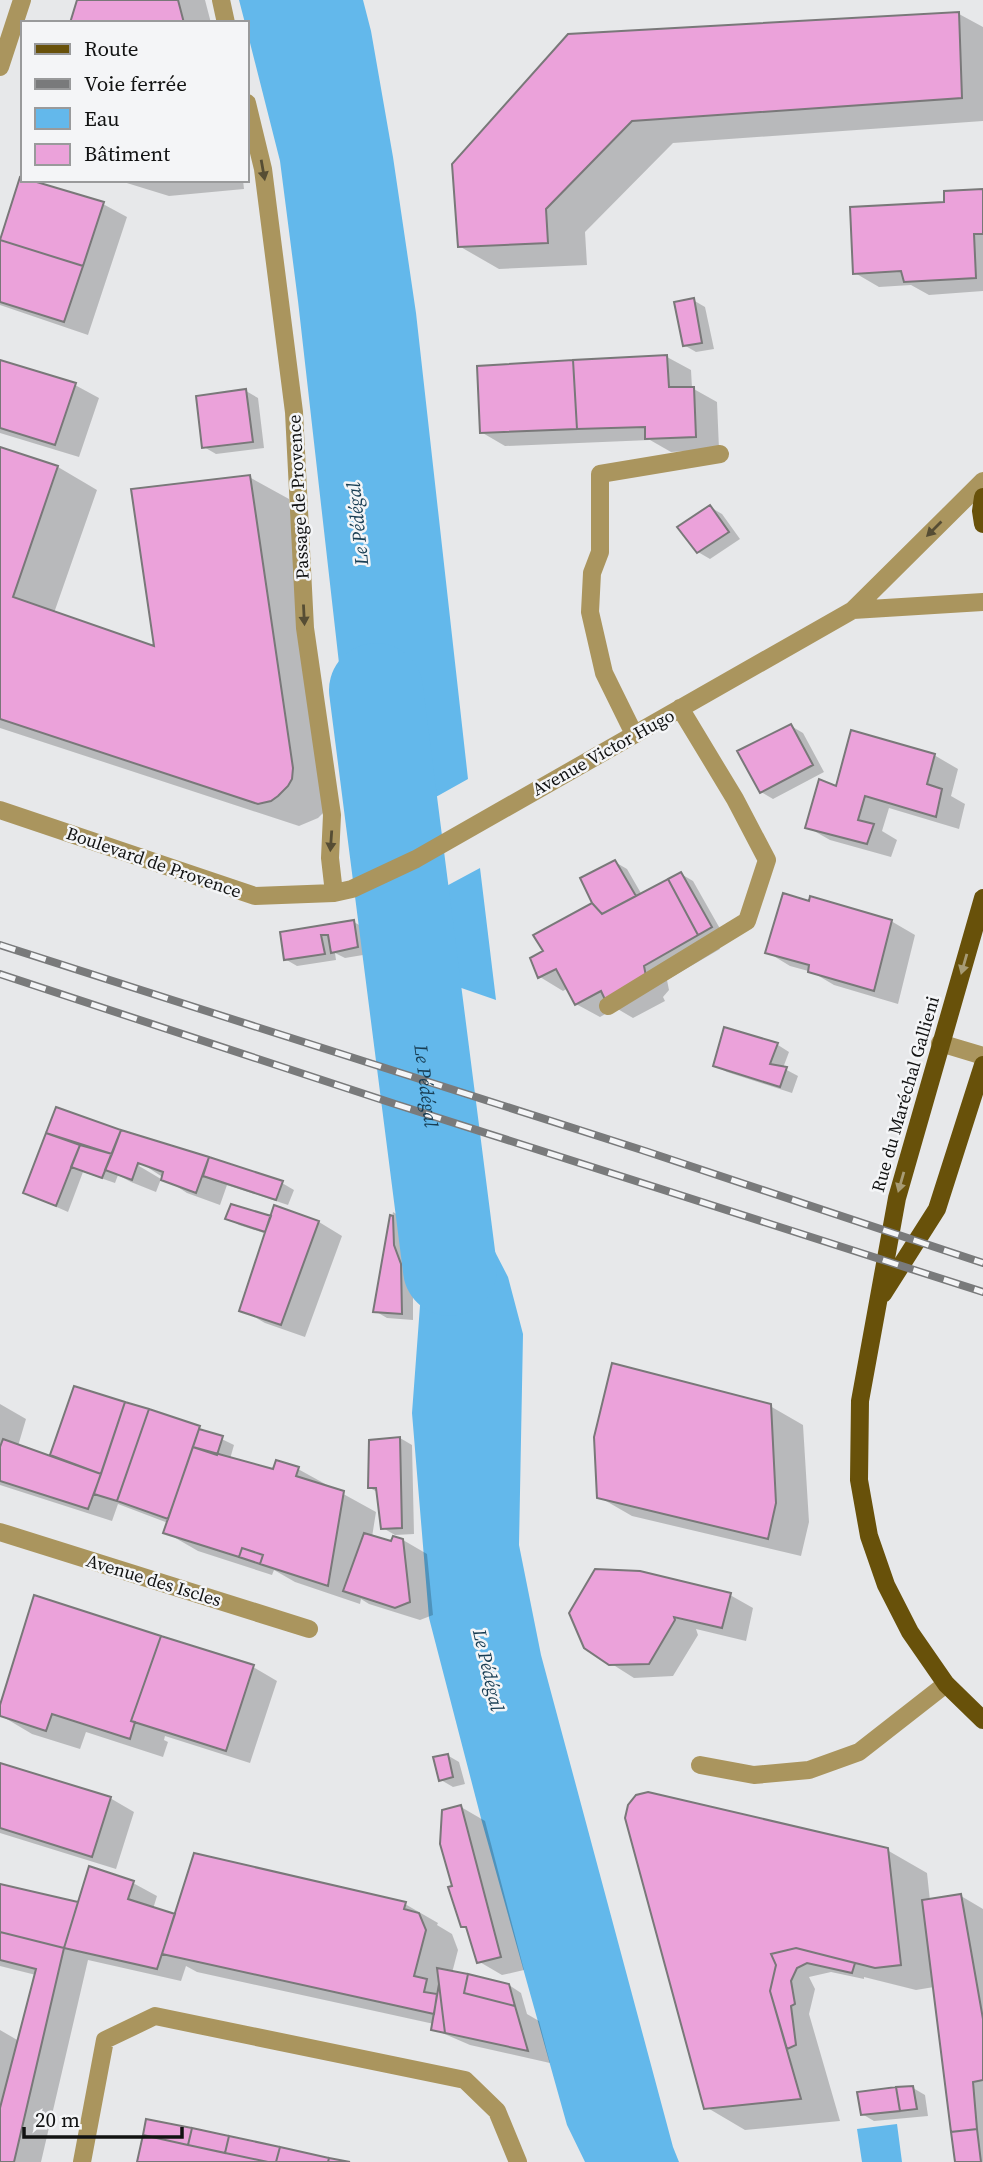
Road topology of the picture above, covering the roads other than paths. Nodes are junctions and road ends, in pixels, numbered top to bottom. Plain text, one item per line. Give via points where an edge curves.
1 (22, 0) edge
2 (221, 0) edge
3 (226, 21) edge
4 (0, 67) edge
5 (248, 107) edge
6 (720, 454) dead end
7 (983, 481) edge
8 (983, 498) edge
9 (983, 524) edge
10 (983, 602) edge
11 (853, 610) junction
12 (681, 708) junction
13 (634, 734) junction
14 (0, 810) edge
15 (343, 891) junction
16 (983, 898) edge
17 (608, 1006) dead end
18 (940, 1043) junction
19 (983, 1056) edge
20 (983, 1065) edge
21 (877, 1303) junction
22 (0, 1532) edge
23 (309, 1629) dead end
24 (946, 1684) junction
25 (983, 1720) edge
26 (700, 1765) dead end
27 (82, 2162) edge
28 (518, 2162) edge

1 - 4 street
2 - 3 street
5 -> 15 street, Passage de Provence via 263,169 293,412 305,628 332,815 330,858
6 - 13 street via 600,474 600,552 592,573 590,612 604,673
7 -> 11 street, Avenue Victor Hugo
8 - 9 main road
10 - 11 street, Avenue Victor Hugo
11 - 12 street, Avenue Victor Hugo
12 - 13 street, Avenue Victor Hugo
12 - 17 street via 767,860 747,921
13 - 15 street, Avenue Victor Hugo via 416,859
14 - 15 street, Boulevard de Provence via 256,896
16 -> 18 main road, Rue du Maréchal Gallieni
18 - 19 street
18 -> 21 main road, Rue du Maréchal Gallieni via 897,1198
20 - 21 main road, Rue du Maréchal Gallieni via 937,1209
21 - 24 main road, Rue du Maréchal Gallieni via 860,1401 859,1480 869,1536 910,1632
22 - 23 street, Avenue des Iscles
24 - 25 main road, Rue du Maréchal Gallieni
24 - 26 street via 859,1752 809,1770 754,1775
27 - 28 street via 105,2039 155,2016 465,2080 497,2111

